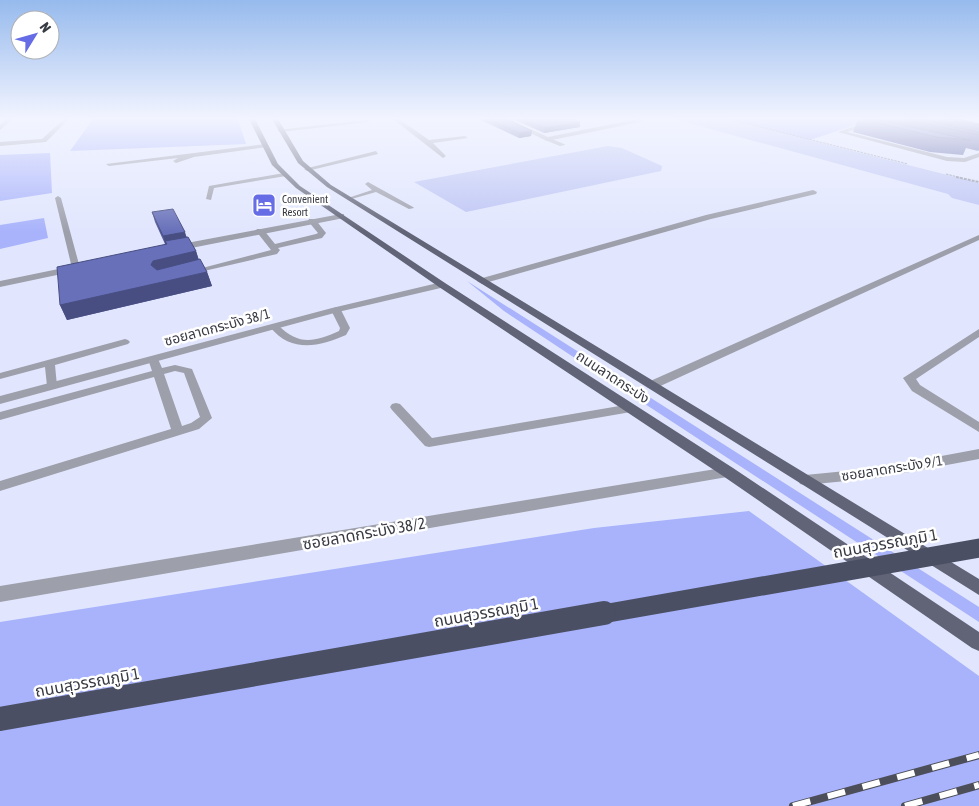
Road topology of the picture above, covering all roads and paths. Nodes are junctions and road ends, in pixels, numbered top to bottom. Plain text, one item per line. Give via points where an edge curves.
1 (185, 157) edge
2 (189, 157) edge
3 (270, 157) edge
4 (296, 157) edge
5 (361, 157) edge
6 (877, 157) edge
7 (940, 157) edge
8 (975, 157) edge
9 (176, 162) dead end
10 (109, 164) dead end
11 (914, 166) dead end
12 (307, 170) junction
13 (942, 173) dead end
14 (284, 176) junction
15 (979, 182) edge
16 (368, 184) dead end
17 (377, 190) junction
18 (813, 192) dead end
19 (58, 198) dead end
20 (350, 199) junction
21 (209, 200) dead end
22 (411, 208) dead end
23 (340, 216) junction
24 (312, 221) junction
25 (260, 231) junction
26 (383, 231) junction
27 (979, 237) edge
28 (273, 247) junction
29 (163, 251) edge
30 (86, 266) edge
31 (76, 268) junction
32 (180, 275) edge
33 (482, 281) junction
34 (0, 284) edge
35 (442, 286) junction
36 (336, 310) junction
37 (275, 327) junction
38 (979, 332) edge
39 (125, 342) dead end
40 (153, 359) junction
41 (50, 362) junction
42 (157, 372) junction
43 (0, 376) edge
44 (652, 385) junction
45 (52, 386) junction
46 (0, 400) edge
47 (396, 407) dead end
48 (631, 408) junction
49 (0, 416) edge
50 (979, 428) edge
51 (178, 431) junction
52 (979, 454) edge
53 (728, 472) junction
54 (805, 480) junction
55 (0, 486) edge
56 (979, 548) edge
57 (979, 588) edge
58 (0, 594) edge
59 (979, 642) edge
60 (0, 719) edge

1 - 10 lane
2 - 9 lane
3 - 14 main road, ถนนลาดกระบัง
4 - 12 main road, ถนนลาดกระบัง
5 - 12 lane
6 - 11 path
7 - 8 lane via 954,160
12 - 20 main road, ถนนลาดกระบัง
13 - 15 path
14 - 21 lane via 211,187
14 - 23 main road, ถนนลาดกระบัง
16 - 17 lane
17 - 20 lane
17 - 22 lane
18 - 33 street via 709,217
19 - 31 lane
20 - 26 main road, ถนนลาดกระบัง
23 - 24 street
23 - 26 main road, ถนนลาดกระบัง
24 - 25 street
24 - 28 lane via 322,232 319,236
25 - 28 lane
25 - 29 street
26 - 33 main road, ถนนลาดกระบัง
26 - 35 main road, ถนนลาดกระบัง
27 - 44 street
28 - 32 lane via 274,252
30 - 31 street
31 - 34 street
33 - 44 main road, ถนนลาดกระบัง
35 - 36 street, ซอยลาดกระบัง 38/1
35 - 48 main road, ถนนลาดกระบัง
36 - 37 street, ซอยลาดกระบัง 38/1
36 - 37 lane via 345,328 343,333 334,337 299,343 282,336
37 - 40 street, ซอยลาดกระบัง 38/1
38 - 50 street via 909,378 916,388
39 - 41 lane
40 - 42 lane
40 - 45 street, ซอยลาดกระบัง 38/1
41 - 43 lane
41 - 45 lane
42 - 49 lane
42 - 51 lane
42 - 51 lane via 175,368 188,371 206,418 195,426
44 - 54 main road, ถนนลาดกระบัง
45 - 46 street, ซอยลาดกระบัง 38/1
47 - 48 lane via 429,443
48 - 53 main road, ถนนลาดกระบัง
51 - 55 lane
52 - 54 street, ซอยลาดกระบัง 9/1 via 877,473
53 - 58 street, ซอยลาดกระบัง 38/2
53 - 59 main road, ถนนลาดกระบัง
54 - 57 main road, ถนนลาดกระบัง
56 - 60 highway, ถนนสุวรรณภูมิ 1, bridge

